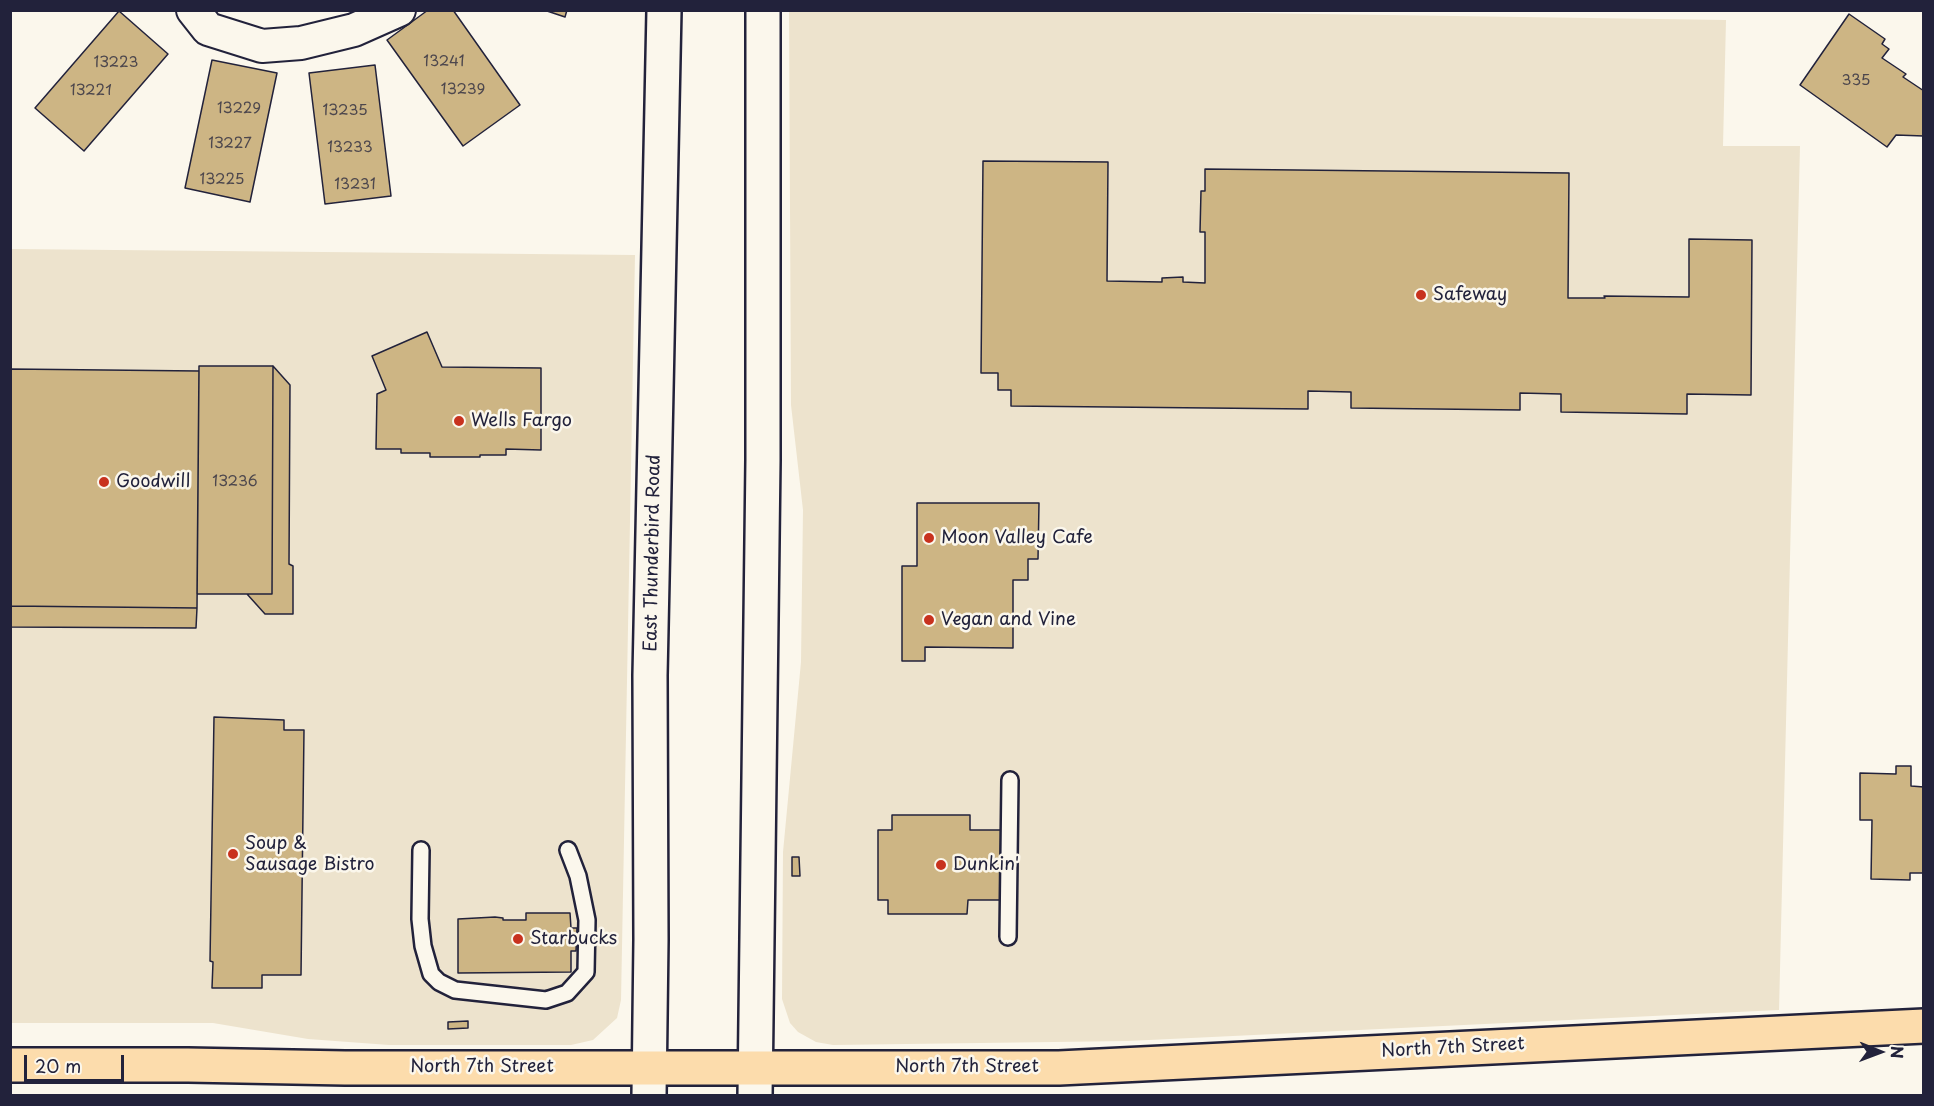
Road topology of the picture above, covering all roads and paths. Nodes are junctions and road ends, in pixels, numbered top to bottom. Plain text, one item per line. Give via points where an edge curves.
1 (193, 10) edge
2 (399, 10) edge
3 (664, 10) edge
4 (764, 10) edge
5 (1010, 780) dead end
6 (421, 850) dead end
7 (568, 850) dead end
8 (1008, 937) dead end
9 (1923, 1026) edge
10 (10, 1065) edge
11 (649, 1081) edge
12 (755, 1081) edge

1 - 2 street via 208,29 262,46 301,43 354,30
3 - 11 main road, East Thunderbird Road via 650,675
4 - 12 main road
5 - 8 lane
6 - 7 lane via 420,918 431,974 455,990 546,1000 567,993 586,972 587,920
9 - 12 main road, North 7th Street
10 - 11 main road, North 7th Street via 345,1068
11 - 12 main road, North 7th Street

